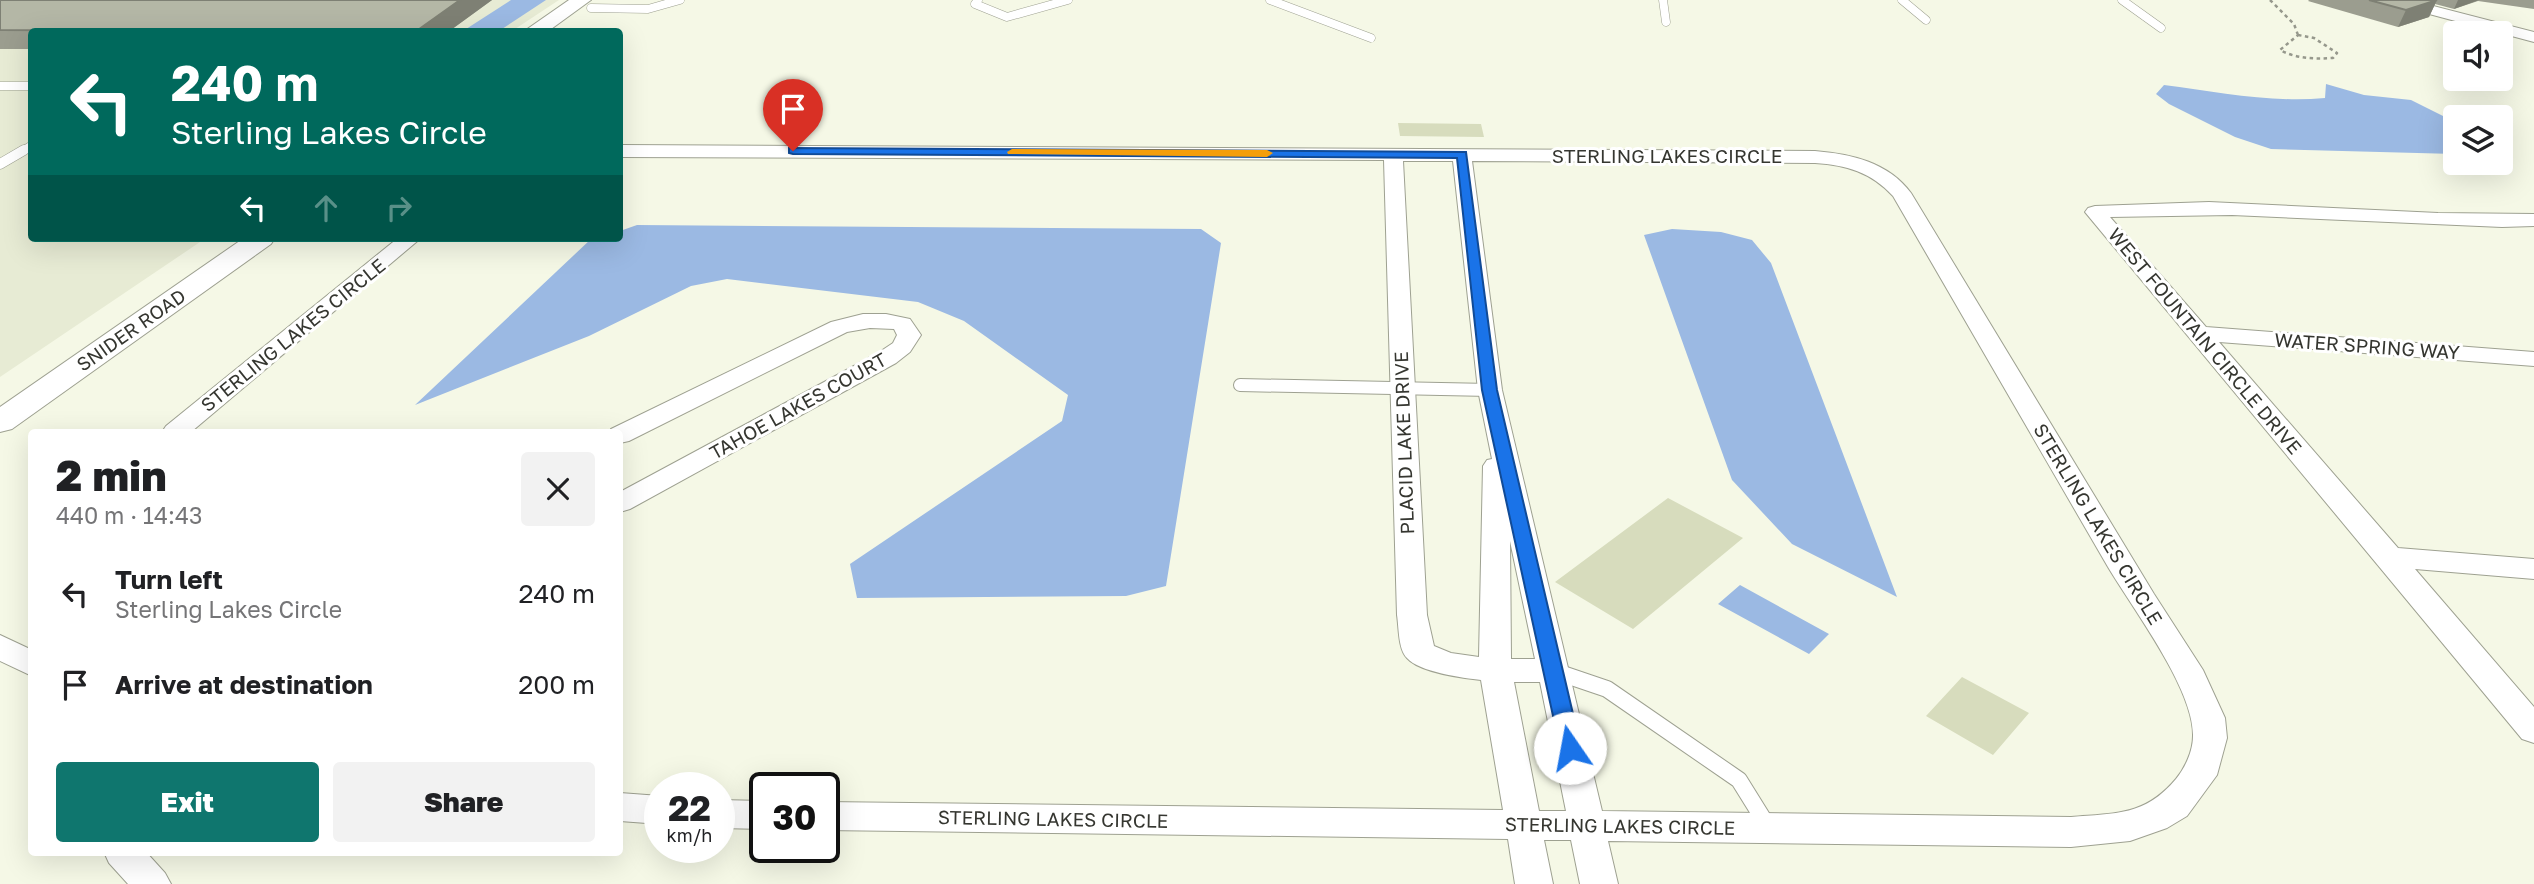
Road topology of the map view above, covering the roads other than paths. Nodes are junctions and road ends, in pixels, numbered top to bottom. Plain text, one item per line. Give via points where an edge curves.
1 (680, 0) edge
2 (978, 0) edge
3 (1068, 0) edge
4 (1270, 0) edge
5 (1663, 0) edge
6 (1902, 0) edge
7 (2122, 0) edge
8 (2393, 0) edge
9 (592, 3) edge
10 (1926, 20) dead end
11 (1666, 22) dead end
12 (541, 28) edge
13 (563, 28) edge
14 (2161, 28) dead end
15 (2534, 37) edge
16 (1371, 38) dead end
17 (0, 86) edge
18 (28, 86) edge
19 (28, 147) edge
20 (623, 150) edge
21 (1393, 154) junction
22 (1462, 155) junction
23 (0, 163) edge
24 (2528, 220) edge
25 (228, 242) edge
26 (256, 242) edge
27 (406, 242) edge
28 (2200, 334) junction
29 (2534, 359) edge
30 (1240, 385) dead end
31 (1402, 389) junction
32 (0, 397) edge
33 (1493, 405) junction
34 (0, 422) edge
35 (179, 429) edge
36 (623, 434) edge
37 (623, 501) edge
38 (2389, 557) junction
39 (2534, 569) edge
40 (0, 646) edge
41 (28, 663) edge
42 (1495, 668) junction
43 (1554, 671) junction
44 (2534, 730) edge
45 (623, 807) edge
46 (644, 809) edge
47 (840, 816) edge
48 (1526, 825) junction
49 (1587, 826) junction
50 (1769, 828) junction
51 (126, 856) edge
52 (152, 884) edge
53 (1534, 884) edge
54 (1598, 884) edge

1 - 9 lane via 652,9
2 - 3 lane via 975,4 1007,17
4 - 16 lane
5 - 11 lane
6 - 10 lane
7 - 14 lane
8 - 15 street
9 - 12 street
9 - 13 street
17 - 18 lane
19 - 23 lane
20 - 21 street, STERLING LAKES CIRCLE
21 - 22 street, STERLING LAKES CIRCLE
21 - 31 street, PLACID LAKE DRIVE
22 - 33 street
22 - 50 street, STERLING LAKES CIRCLE via 1815,157 1865,165 1888,178 1901,192 2192,678 2208,718 2210,738 2200,775 2174,806 2130,826 2071,832
24 - 28 street, WEST FOUNTAIN CIRCLE DRIVE via 2475,222 2273,210 2095,212
25 - 32 street, SNIDER ROAD
26 - 34 street, SNIDER ROAD
27 - 35 street, STERLING LAKES CIRCLE
28 - 29 street, WATER SPRING WAY
28 - 38 street, WEST FOUNTAIN CIRCLE DRIVE
30 - 31 lane
31 - 33 lane
31 - 42 street, PLACID LAKE DRIVE via 1412,615 1419,652 1440,663
33 - 42 street
33 - 43 street
36 - 37 street, TAHOE LAKES COURT via 839,327 883,319 902,324 908,335 902,347 887,358
38 - 39 street
38 - 44 street, WEST FOUNTAIN CIRCLE DRIVE
40 - 41 street
42 - 43 street, PLACID LAKE DRIVE
42 - 48 street
43 - 49 street
43 - 50 lane via 1607,688 1739,779
45 - 46 street
47 - 48 street, STERLING LAKES CIRCLE
48 - 49 street, STERLING LAKES CIRCLE
48 - 53 street
49 - 50 street, STERLING LAKES CIRCLE
49 - 54 street
51 - 52 street

